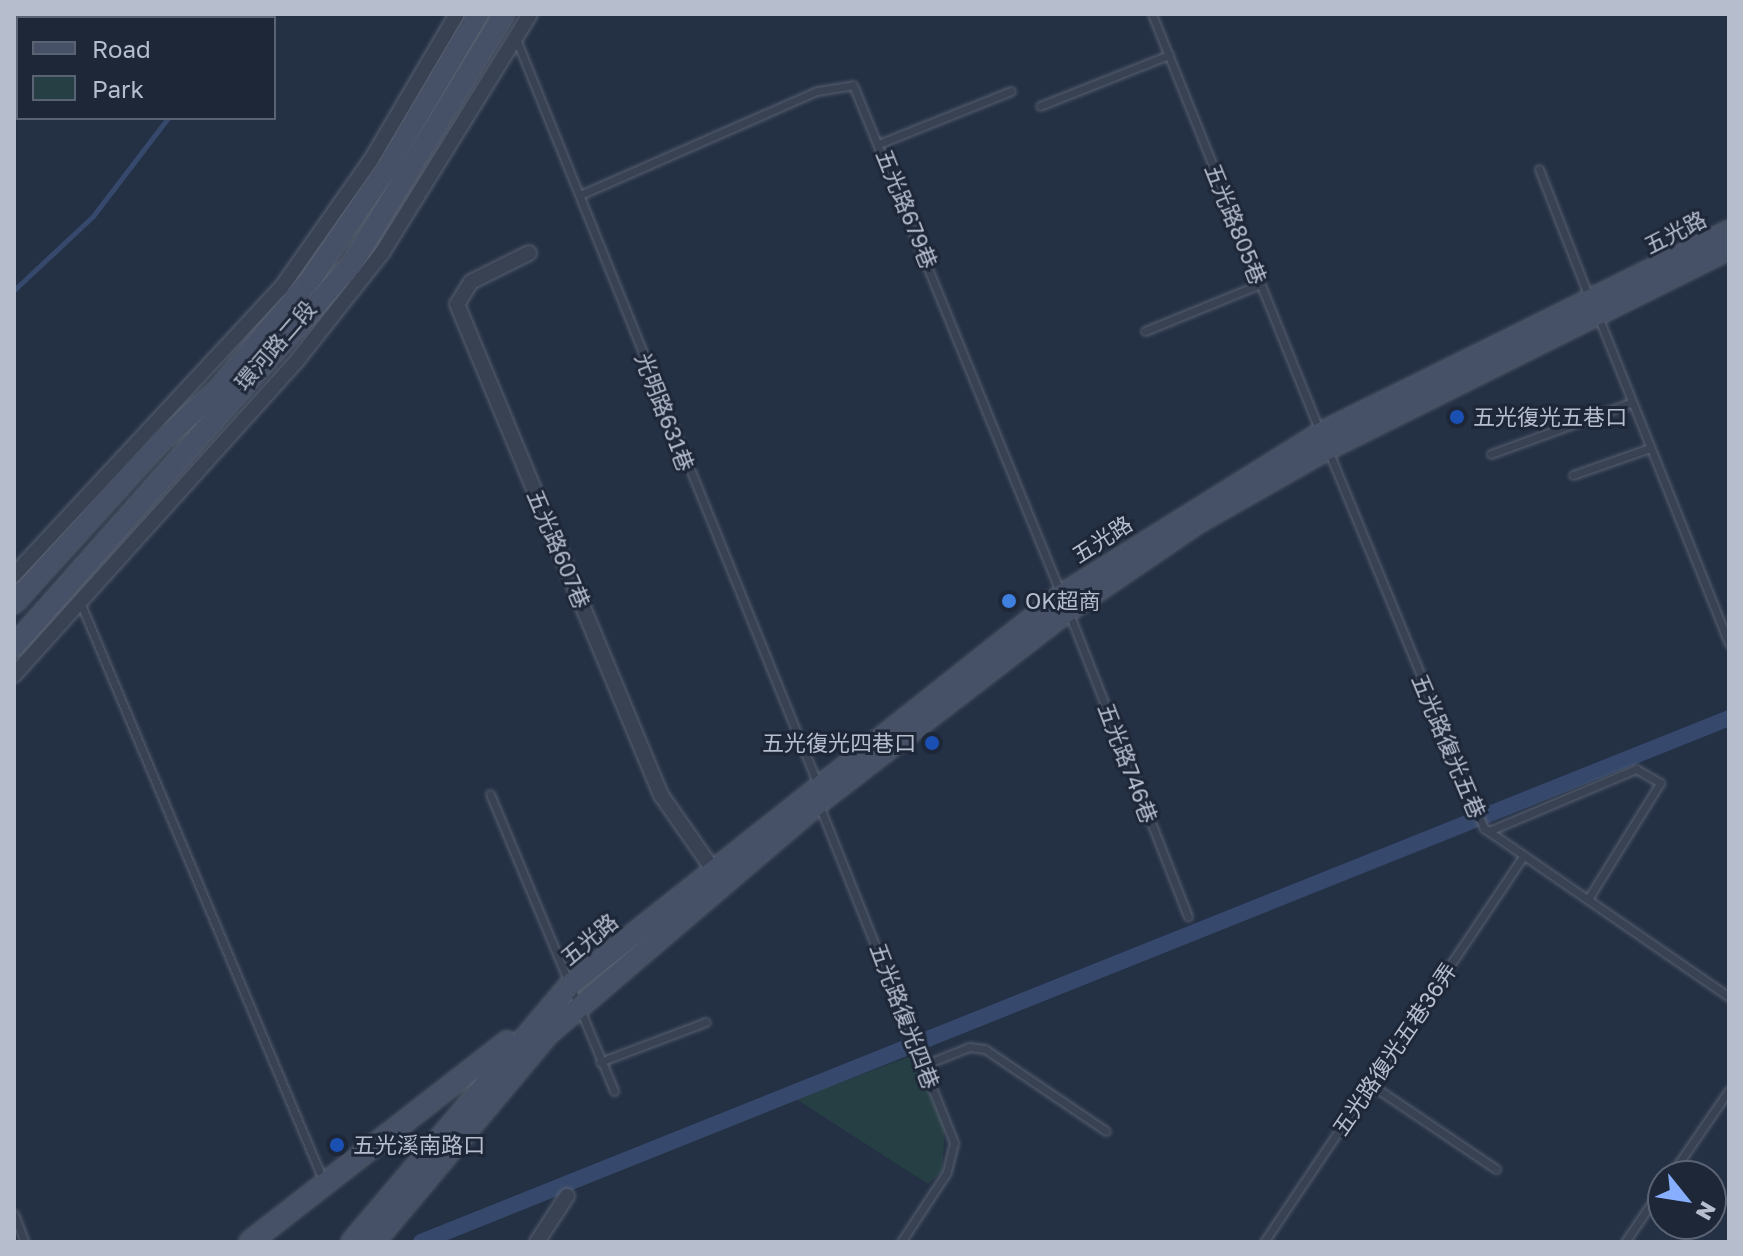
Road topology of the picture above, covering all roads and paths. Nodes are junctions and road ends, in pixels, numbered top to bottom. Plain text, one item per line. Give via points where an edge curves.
1 (457, 14) edge
2 (478, 14) edge
3 (504, 14) edge
4 (530, 14) edge
5 (1152, 14) edge
6 (516, 39) junction
7 (1169, 55) junction
8 (1011, 91) dead end
9 (1040, 106) dead end
10 (881, 143) junction
11 (1539, 169) dead end
12 (580, 195) junction
13 (1729, 231) edge
14 (1729, 249) edge
15 (529, 253) dead end
16 (1260, 284) junction
17 (1594, 308) junction
18 (1145, 331) dead end
19 (1630, 403) junction
20 (154, 436) junction
21 (1324, 441) junction
22 (1650, 448) junction
23 (1491, 454) dead end
24 (185, 466) junction
25 (1573, 475) dead end
26 (84, 510) junction
27 (117, 538) junction
28 (14, 575) edge
29 (79, 600) junction
30 (1065, 602) junction
31 (14, 603) edge
32 (1729, 644) edge
33 (14, 646) edge
34 (14, 675) edge
35 (818, 793) junction
36 (490, 794) dead end
37 (1486, 829) junction
38 (1524, 855) junction
39 (712, 868) junction
40 (1588, 899) junction
41 (1188, 916) dead end
42 (572, 983) junction
43 (1729, 997) edge
44 (577, 1008) junction
45 (706, 1022) dead end
46 (541, 1028) junction
47 (600, 1062) junction
48 (924, 1065) junction
49 (1370, 1084) junction
50 (1729, 1090) edge
51 (614, 1091) dead end
52 (1106, 1131) dead end
53 (1681, 1160) edge
54 (1496, 1169) dead end
55 (324, 1184) junction
56 (567, 1196) dead end
57 (1647, 1210) edge
58 (14, 1214) edge
59 (25, 1242) edge
60 (250, 1242) edge
61 (352, 1242) edge
62 (374, 1242) edge
63 (537, 1242) edge
64 (901, 1242) edge
65 (1264, 1242) edge
66 (1625, 1242) edge

1 - 20 street, 環河路二段 via 371,160 281,288
2 - 20 main road, 環河路二段 via 343,238 219,389
3 - 24 main road, 環河路二段 via 352,264
4 - 6 street, 環河路二段
5 - 7 lane, 五光路805巷
6 - 12 lane, 光明路631巷
6 - 24 street, 環河路二段 via 382,253 299,358
7 - 9 lane
7 - 16 lane, 五光路805巷
8 - 10 lane
10 - 12 lane, 五光路679巷 via 853,85 843,84
10 - 30 lane, 五光路679巷
11 - 17 lane
12 - 35 lane, 光明路631巷
13 - 17 main road, 五光路
14 - 17 main road, 五光路
15 - 39 street, 五光路607巷 via 471,282 457,304 661,795
16 - 18 lane
16 - 21 lane, 五光路805巷
17 - 19 lane
17 - 21 main road, 五光路
19 - 22 lane
19 - 23 lane
20 - 24 street
20 - 26 main road, 環河路二段
21 - 30 main road, 五光路
21 - 37 lane, 五光路復光五巷 via 1471,808
22 - 25 lane
22 - 32 lane
24 - 27 main road, 環河路二段
26 - 27 street
26 - 28 street, 環河路二段
26 - 31 main road, 環河路二段
27 - 29 street, 環河路二段
27 - 33 main road, 環河路二段
29 - 34 street, 環河路二段
29 - 55 lane
30 - 35 main road, 五光路
30 - 41 lane, 五光路746巷
35 - 39 main road, 五光路
35 - 44 main road, 五光路
35 - 48 lane, 五光路復光四巷
36 - 42 lane
37 - 38 lane, 五光路復光五巷
37 - 40 lane via 1636,769 1660,783
38 - 40 lane, 五光路復光五巷
38 - 49 lane, 五光路復光五巷36弄
39 - 42 main road, 五光路
40 - 43 lane, 五光路復光五巷
42 - 44 lane
42 - 46 main road, 五光路
44 - 46 main road, 五光路
44 - 47 lane
45 - 47 lane
46 - 55 main road, 五光路
46 - 61 main road, 五光路
46 - 62 main road, 五光路
47 - 51 lane
48 - 52 lane via 969,1047 985,1049
48 - 64 lane, 五光路復光四巷 via 953,1154
49 - 54 lane
49 - 65 lane, 五光路復光五巷36弄
50 - 53 lane
55 - 60 main road, 五光路
56 - 63 street
57 - 66 lane
58 - 59 lane

